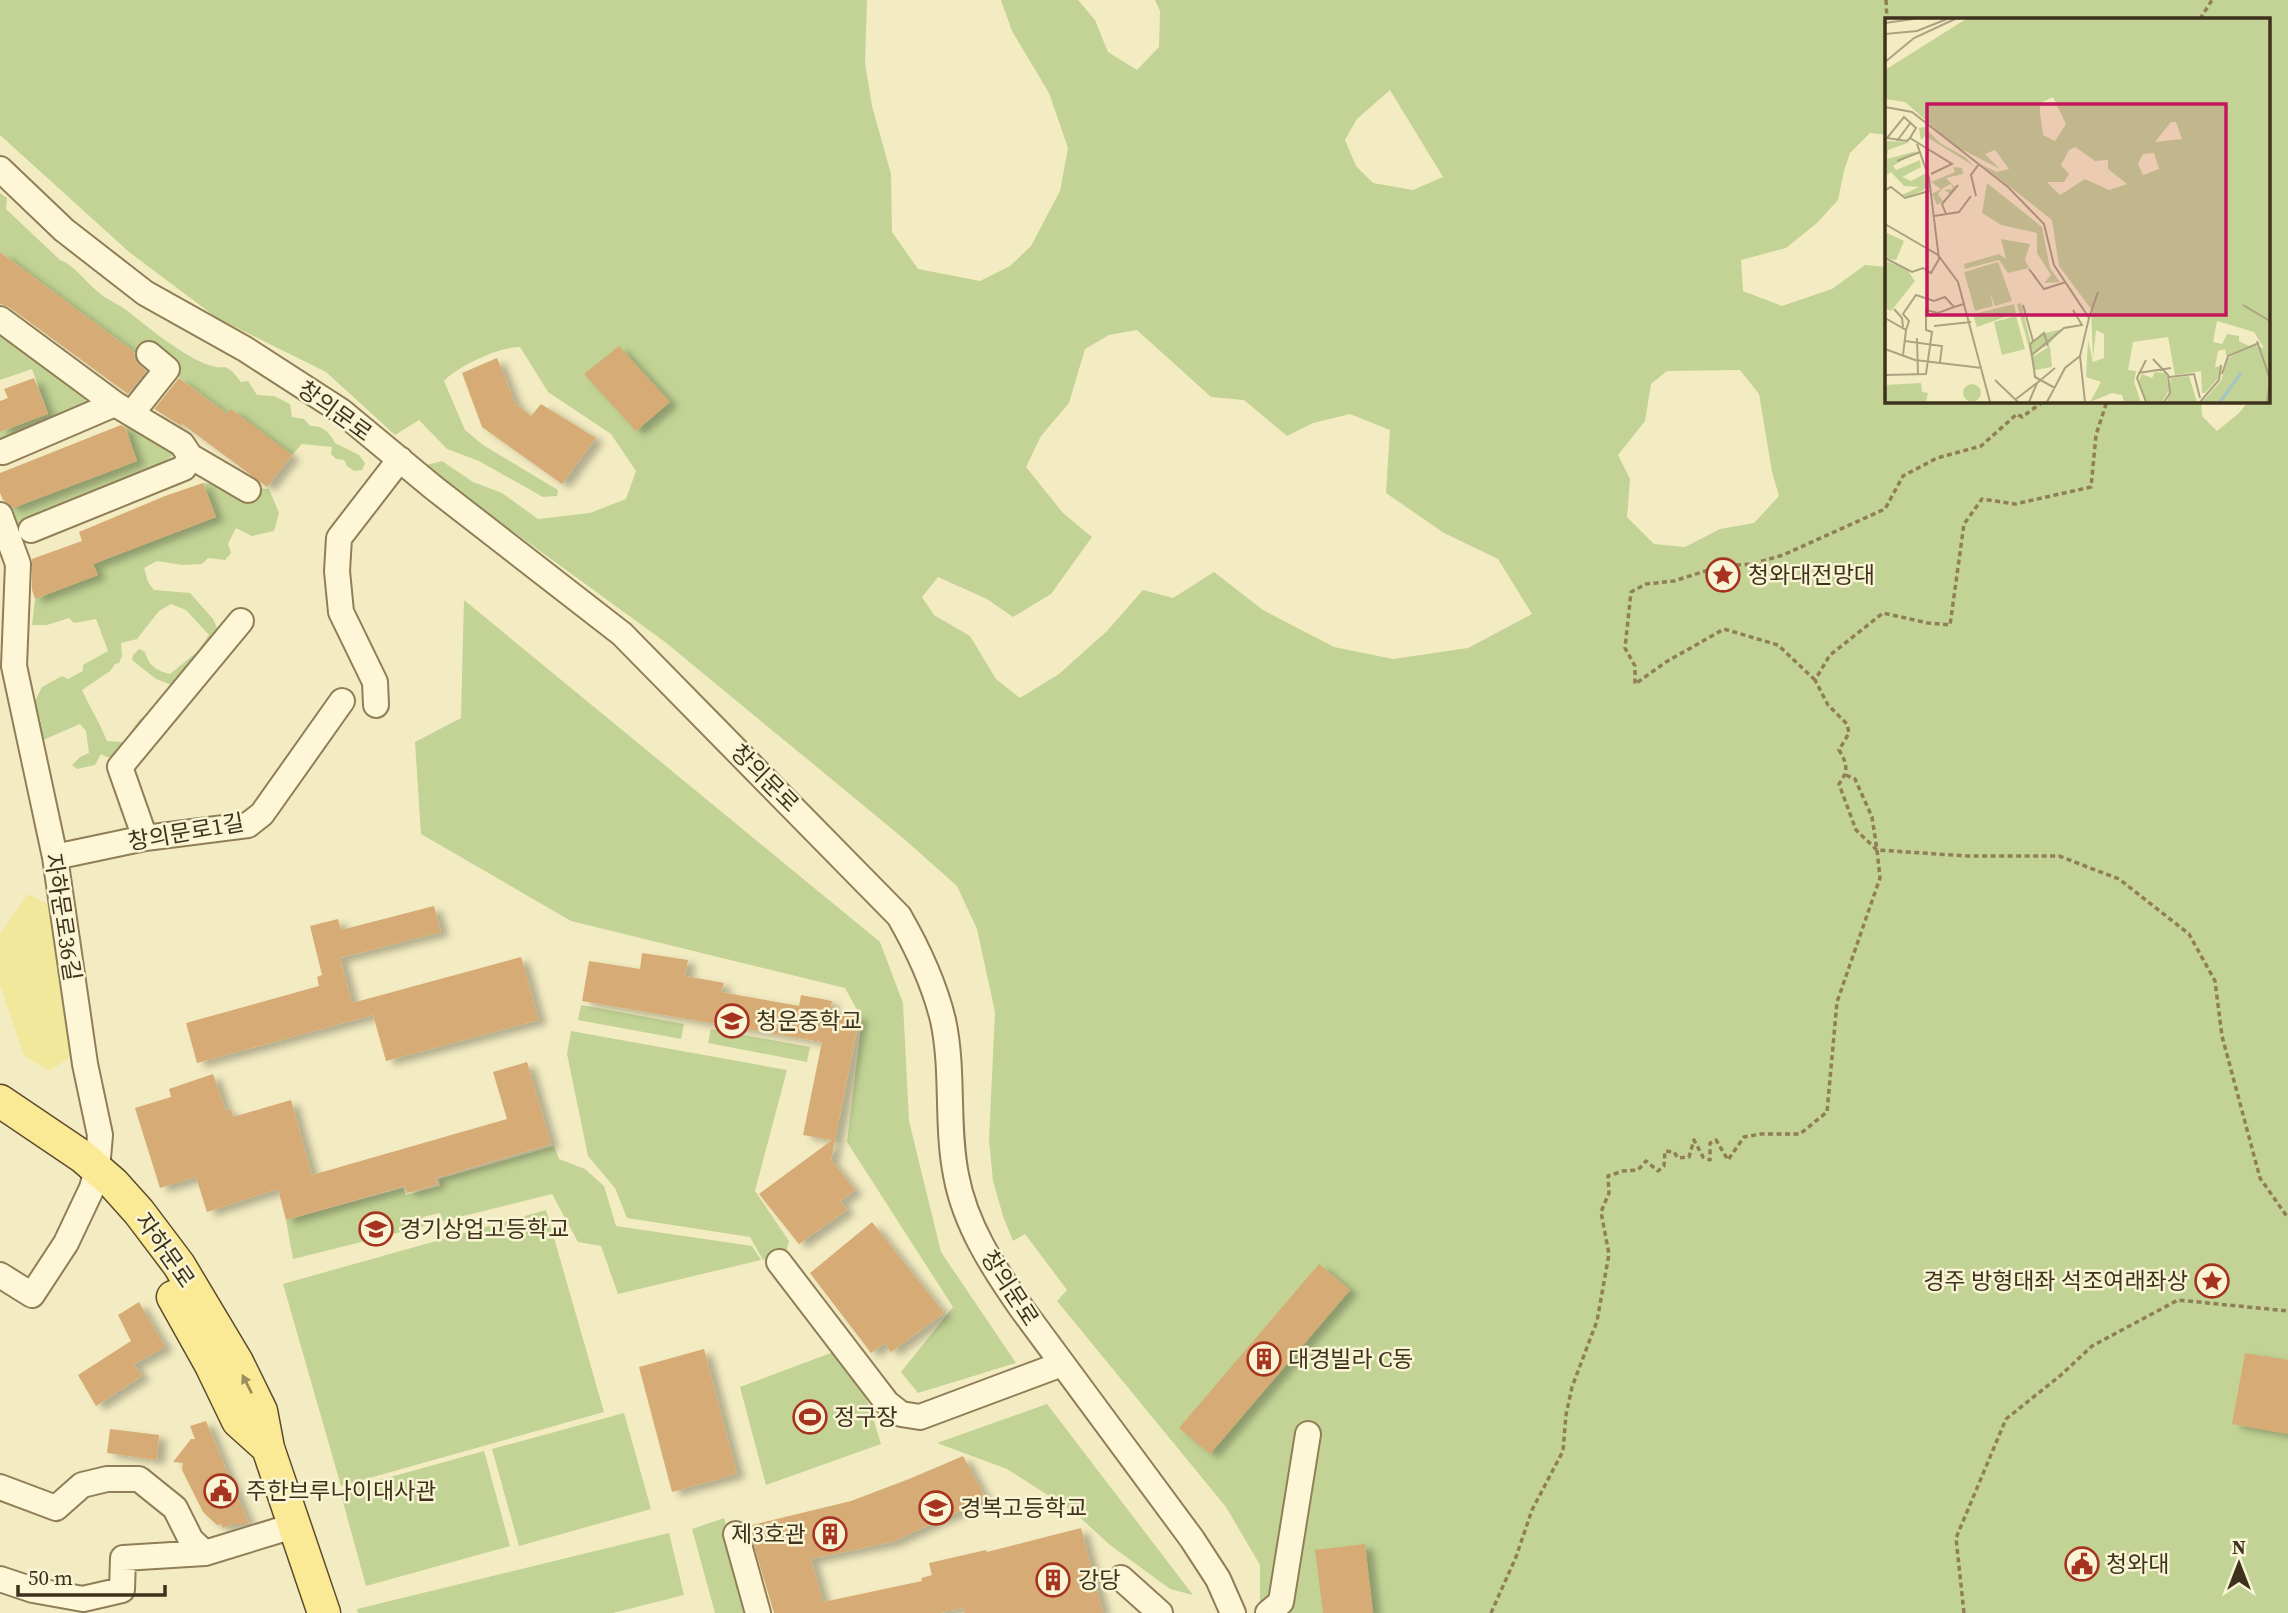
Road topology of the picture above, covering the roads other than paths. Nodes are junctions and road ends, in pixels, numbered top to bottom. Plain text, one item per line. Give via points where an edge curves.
1 (0, 169) edge
2 (0, 319) edge
3 (149, 354) dead end
4 (123, 408) junction
5 (3, 452) dead end
6 (190, 456) junction
7 (400, 459) junction
8 (248, 490) dead end
9 (0, 514) edge
10 (31, 530) dead end
11 (241, 621) dead end
12 (7, 668) edge
13 (342, 701) dead end
14 (376, 705) dead end
15 (145, 838) junction
16 (55, 857) junction
17 (0, 1101) edge
18 (0, 1120) edge
19 (94, 1179) junction
20 (779, 1262) dead end
21 (0, 1275) edge
22 (1062, 1364) junction
23 (1308, 1434) dead end
24 (0, 1487) edge
25 (293, 1526) junction
26 (736, 1534) dead end
27 (205, 1553) junction
28 (1122, 1578) dead end
29 (0, 1579) edge
30 (324, 1613) edge
31 (758, 1613) edge
32 (1160, 1613) edge
33 (1233, 1613) edge
34 (1268, 1613) edge

1 - 7 street, 창의문로 via 64,230 145,293 245,349 341,411
2 - 4 street
3 - 4 street via 167,369
4 - 5 street
4 - 6 street via 182,444
6 - 8 street
6 - 10 street via 184,468
7 - 14 street via 339,538 341,612 375,682
7 - 22 street, 창의문로 via 622,634 899,916 917,948 943,1020 956,1177 973,1229 995,1270
9 - 12 street, 자하문로36길 via 18,564
11 - 15 street via 120,767
12 - 16 street, 자하문로36길
13 - 15 street, 창의문로1길 via 255,821
15 - 16 street, 창의문로1길
16 - 19 street, 자하문로36길 via 100,1135
17 - 19 main road, 자하문로 via 83,1157
18 - 19 main road, 자하문로
19 - 21 street via 66,1243 32,1295
19 - 25 main road, 자하문로 via 139,1212 179,1265 236,1362 261,1411
20 - 22 street via 887,1403 901,1414 920,1417
22 - 33 street, 창의문로 via 1192,1539
23 - 34 street via 1281,1602
24 - 27 street via 56,1508 82,1485 139,1479 175,1508 191,1540
25 - 27 street
25 - 30 main road, 자하문로
26 - 31 street
27 - 29 street via 123,1558 122,1590 83,1599
28 - 32 street

